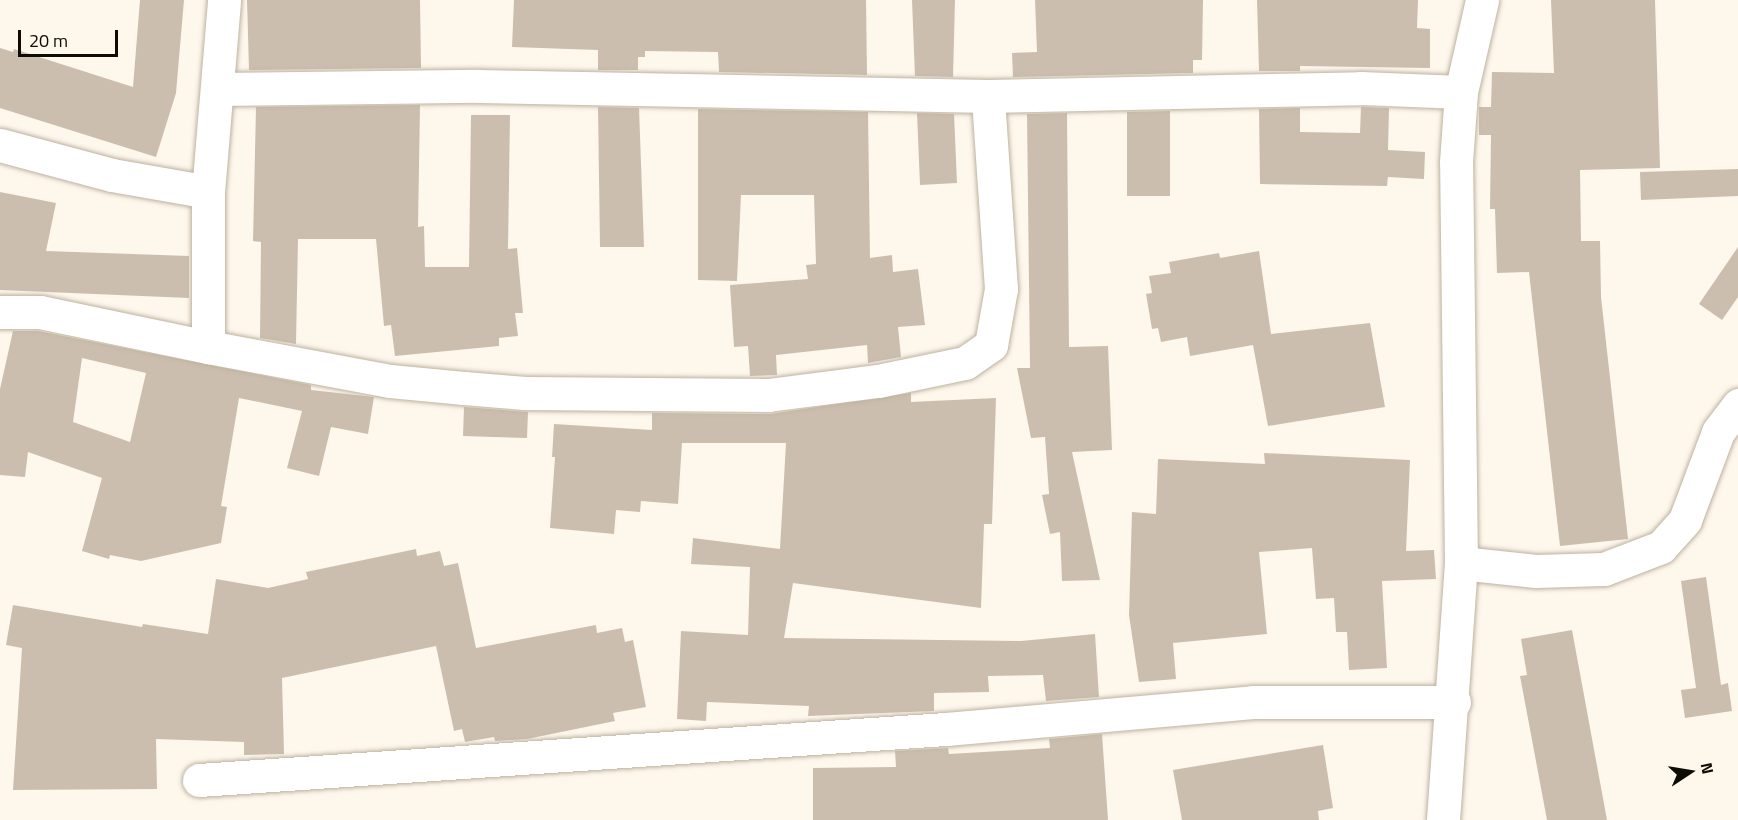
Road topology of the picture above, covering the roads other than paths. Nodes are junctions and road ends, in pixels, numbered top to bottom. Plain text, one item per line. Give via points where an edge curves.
1 (224, 0) edge
2 (1482, 0) edge
3 (219, 89) junction
4 (1461, 92) junction
5 (988, 96) junction
6 (0, 145) edge
7 (208, 192) junction
8 (0, 312) edge
9 (208, 347) junction
10 (1738, 405) edge
11 (1461, 563) junction
12 (1454, 702) junction
13 (199, 780) dead end
14 (1443, 820) edge

1 - 3 street
2 - 4 street
3 - 5 street via 478,86
3 - 7 street
4 - 5 street via 1361,88
4 - 11 street via 1456,162
5 - 9 street via 1001,289 991,345 965,363 878,381 768,395 525,393 390,381
6 - 7 street via 112,175
7 - 9 street
8 - 9 street via 40,312
10 - 11 street via 1718,432 1685,520 1661,547 1604,569 1536,571
11 - 12 street
12 - 13 street via 1253,702 934,730
12 - 14 street

